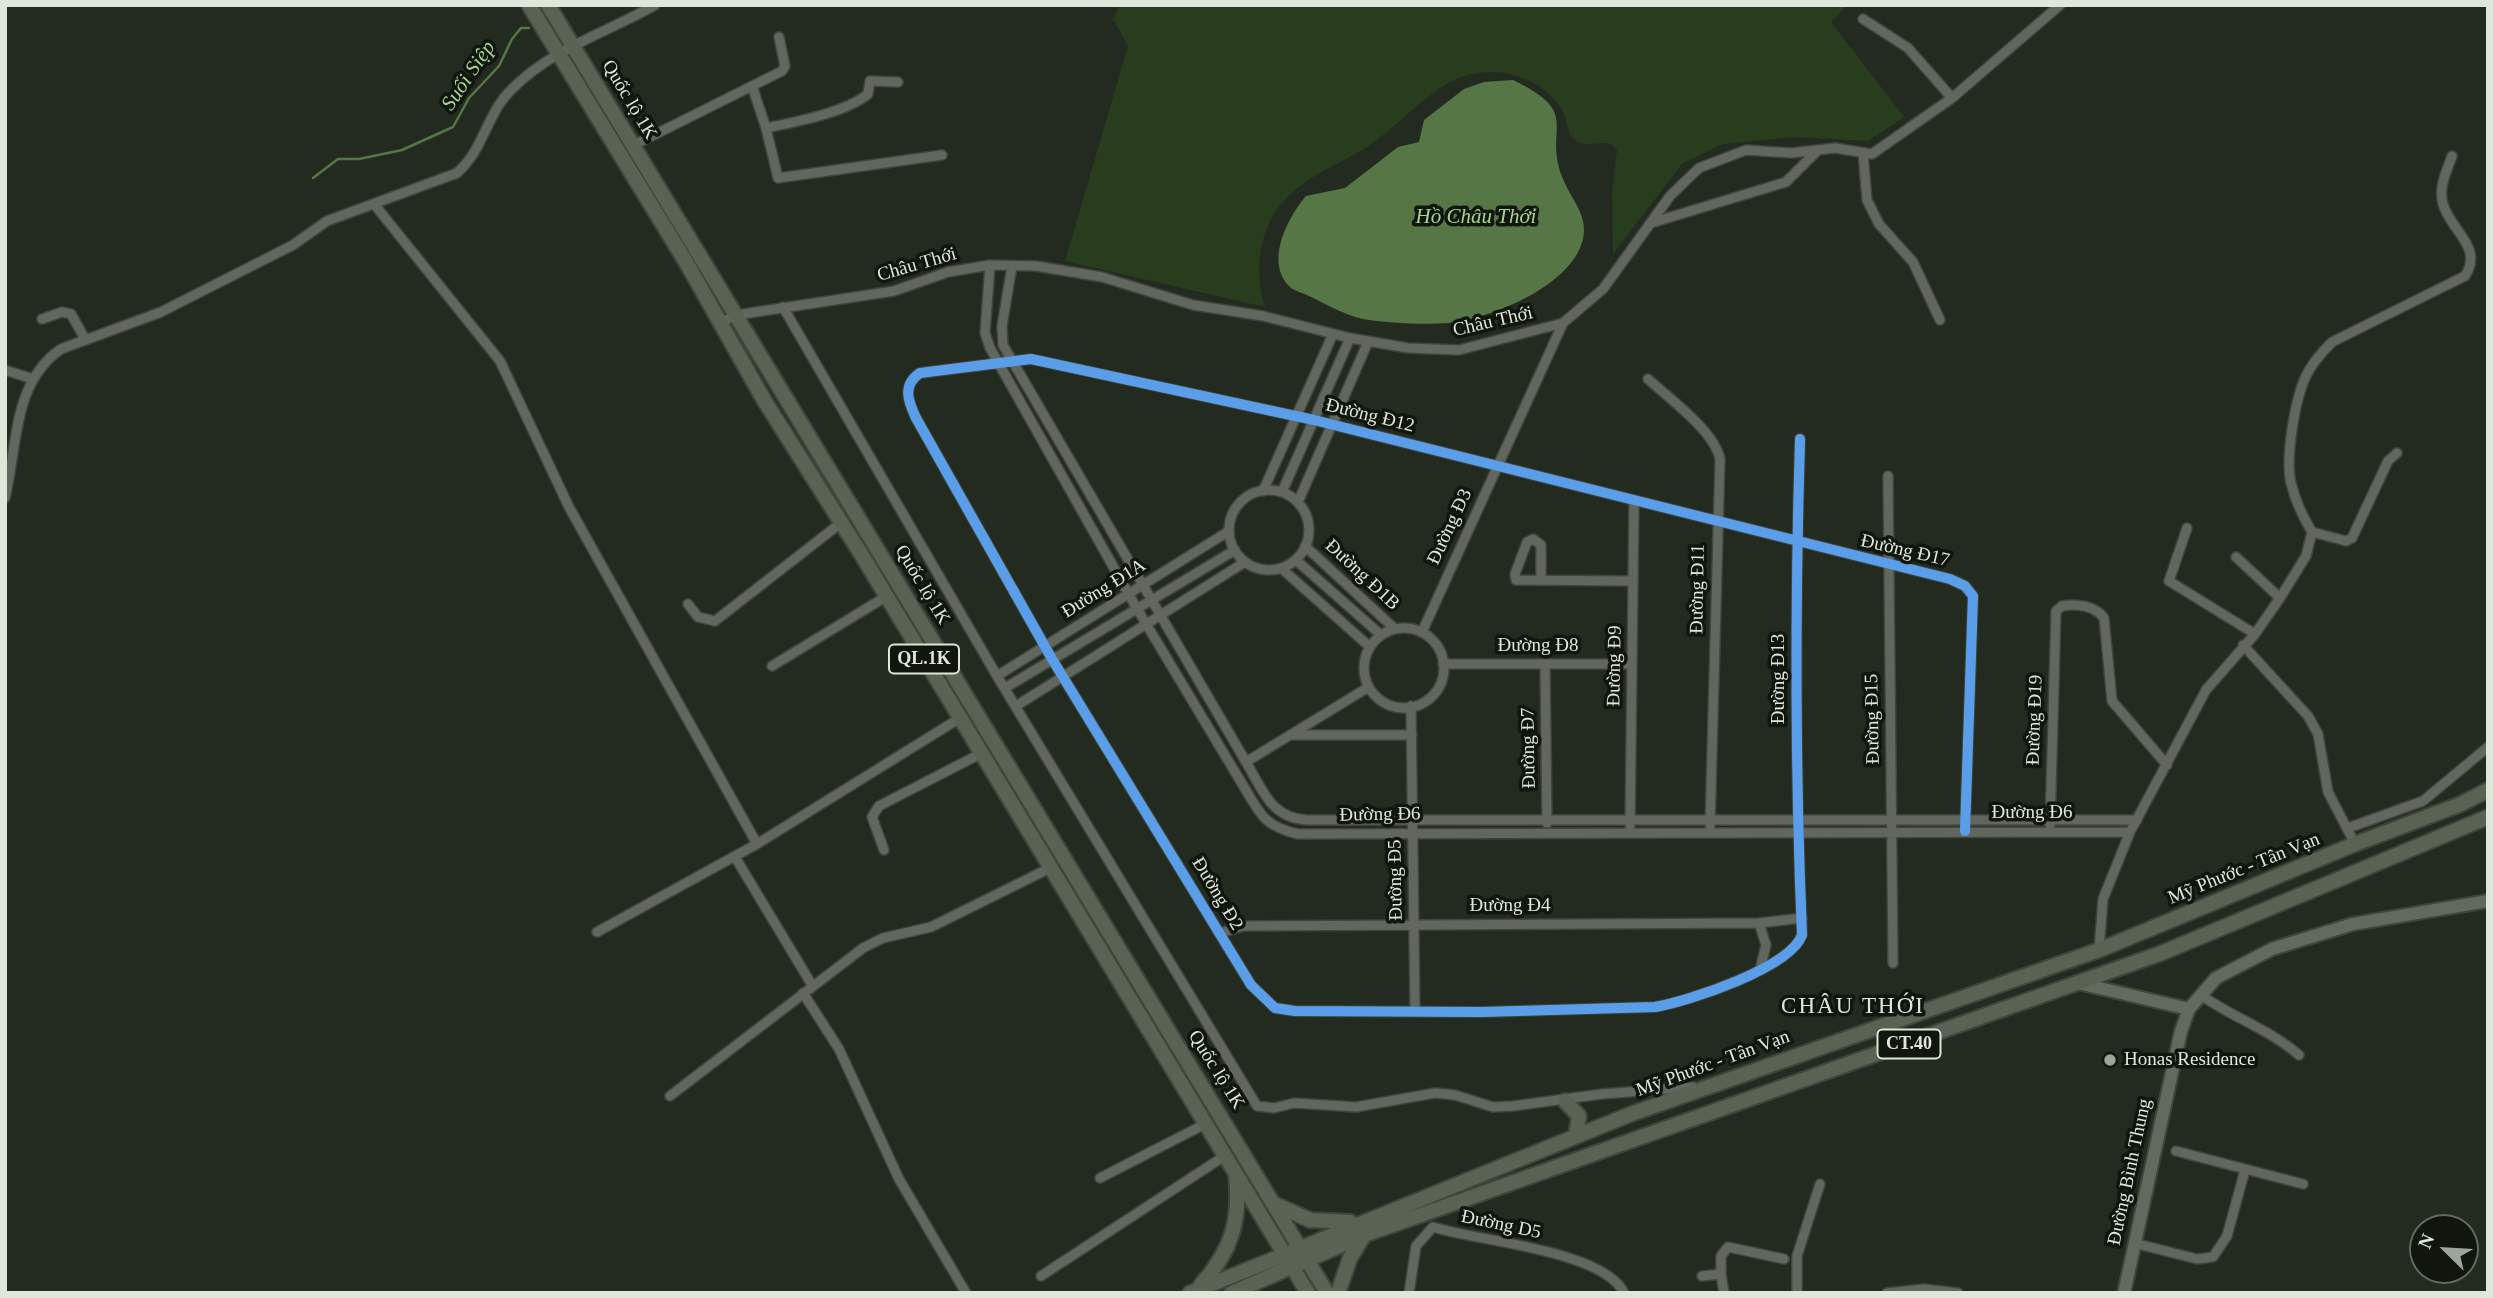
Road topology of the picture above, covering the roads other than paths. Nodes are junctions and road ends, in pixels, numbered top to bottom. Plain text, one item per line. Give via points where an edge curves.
1 (548, 5) edge
2 (2060, 5) edge
3 (530, 7) edge
4 (649, 7) edge
5 (1863, 19) dead end
6 (779, 37) dead end
7 (573, 46) junction
8 (558, 55) junction
9 (898, 82) dead end
10 (752, 86) junction
11 (1952, 98) junction
12 (766, 128) junction
13 (634, 145) junction
14 (1817, 151) junction
15 (1863, 153) junction
16 (943, 155) dead end
17 (2452, 156) dead end
18 (374, 204) junction
19 (1651, 223) junction
20 (990, 265) junction
21 (1012, 266) junction
22 (783, 307) junction
23 (736, 315) junction
24 (42, 319) dead end
25 (1940, 320) dead end
26 (722, 322) junction
27 (1563, 323) junction
28 (1333, 334) junction
29 (1350, 338) junction
30 (85, 340) junction
31 (1368, 342) junction
32 (1010, 360) junction
33 (999, 364) junction
34 (5, 370) edge
35 (33, 379) junction
36 (1648, 379) dead end
37 (1296, 416) junction
38 (1314, 420) junction
39 (1332, 424) junction
40 (1053, 433) junction
41 (1800, 439) dead end
42 (1041, 442) junction
43 (2397, 453) dead end
44 (1497, 467) junction
45 (1888, 476) dead end
46 (1262, 491) junction
47 (1282, 492) junction
48 (5, 498) edge
49 (1298, 502) junction
50 (1634, 502) junction
51 (1101, 514) junction
52 (842, 522) junction
53 (1088, 522) junction
54 (1717, 522) junction
55 (2188, 528) dead end
56 (1229, 531) junction
57 (2312, 532) junction
58 (1797, 542) junction
59 (1305, 546) junction
60 (1235, 550) junction
61 (2236, 557) dead end
62 (1296, 560) junction
63 (1245, 562) junction
64 (1889, 566) junction
65 (1281, 568) junction
66 (1541, 580) junction
67 (1633, 581) junction
68 (1143, 585) junction
69 (1349, 587) junction
70 (1129, 593) junction
71 (887, 596) junction
72 (2280, 598) junction
73 (1340, 599) junction
74 (1152, 600) junction
75 (688, 604) dead end
76 (1138, 609) junction
77 (1330, 611) junction
78 (1160, 614) junction
79 (1146, 623) junction
80 (1395, 629) junction
81 (1422, 632) junction
82 (2255, 634) junction
83 (1381, 635) junction
84 (2243, 645) junction
85 (1045, 647) junction
86 (1370, 647) junction
87 (1052, 659) junction
88 (1443, 664) junction
89 (1545, 664) junction
90 (1632, 664) junction
91 (772, 666) dead end
92 (1062, 675) junction
93 (997, 676) junction
94 (1004, 688) junction
95 (1367, 688) junction
96 (1016, 706) junction
97 (1411, 706) junction
98 (1218, 714) junction
99 (960, 718) junction
100 (1205, 722) junction
101 (1290, 735) junction
102 (1412, 735) junction
103 (2488, 747) edge
104 (982, 752) junction
105 (1246, 762) junction
106 (2167, 765) junction
107 (1260, 785) junction
108 (2488, 790) edge
109 (1247, 792) junction
110 (2488, 817) edge
111 (1320, 820) junction
112 (1413, 820) junction
113 (1491, 820) junction
114 (1547, 820) junction
115 (1630, 820) junction
116 (1710, 820) junction
117 (1797, 820) junction
118 (1892, 820) junction
119 (2137, 820) junction
120 (1965, 825) junction
121 (2050, 825) junction
122 (2348, 828) junction
123 (1547, 831) junction
124 (1629, 831) junction
125 (1710, 831) junction
126 (1413, 832) junction
127 (1491, 832) junction
128 (1797, 832) junction
129 (1892, 832) junction
130 (2130, 832) junction
131 (1320, 834) junction
132 (757, 844) junction
133 (2354, 844) junction
134 (884, 850) dead end
135 (735, 857) junction
136 (1050, 868) junction
137 (2488, 901) edge
138 (1801, 918) junction
139 (1413, 923) junction
140 (1759, 923) junction
141 (597, 932) dead end
142 (1220, 933) junction
143 (2099, 950) junction
144 (1893, 963) dead end
145 (1760, 970) junction
146 (2102, 974) junction
147 (2078, 983) junction
148 (812, 985) junction
149 (803, 993) junction
150 (2201, 995) junction
151 (2189, 1009) junction
152 (1415, 1012) junction
153 (2299, 1055) dead end
154 (1706, 1086) junction
155 (670, 1096) dead end
156 (1565, 1101) junction
157 (1207, 1123) junction
158 (1576, 1135) junction
159 (2176, 1151) dead end
160 (1226, 1155) junction
161 (2245, 1170) junction
162 (1236, 1171) junction
163 (1100, 1178) dead end
164 (1820, 1184) dead end
165 (2304, 1184) dead end
166 (1274, 1204) junction
167 (1443, 1208) junction
168 (1433, 1227) junction
169 (1361, 1229) junction
170 (2134, 1243) junction
171 (1303, 1253) junction
172 (1784, 1259) dead end
173 (1288, 1260) junction
174 (1721, 1274) junction
175 (1041, 1276) dead end
176 (1702, 1276) dead end
177 (1194, 1291) edge
178 (966, 1293) edge
179 (1232, 1293) edge
180 (1308, 1293) edge
181 (1327, 1293) edge
182 (1338, 1293) edge
183 (1409, 1293) edge
184 (1624, 1293) edge
185 (1724, 1293) edge
186 (1797, 1293) edge
187 (1887, 1293) edge
188 (1958, 1293) edge
189 (2123, 1293) edge

1 - 7 main road, Quốc lộ 1K / QL.1K
2 - 11 street
3 - 8 main road, Quốc lộ 1K / QL.1K
4 - 7 street
5 - 11 street via 1908,48
6 - 10 street via 785,66
7 - 8 street
7 - 13 main road, Quốc lộ 1K / QL.1K
8 - 18 street via 498,104 472,160 457,173
8 - 26 main road, Quốc lộ 1K / QL.1K
9 - 12 street via 870,82 864,97
10 - 12 street
10 - 13 street
11 - 15 street via 1872,154
12 - 16 street via 778,178
13 - 23 main road, Quốc lộ 1K / QL.1K
14 - 15 street, Châu Thới via 1835,148
14 - 19 street via 1786,182
14 - 19 street, Châu Thới via 1746,150 1715,160 1683,182
15 - 25 street via 1867,200 1880,224 1913,261
17 - 57 street via 2441,187 2443,204 2472,252 2465,276 2332,342 2304,379 2291,441 2290,480
18 - 30 street via 327,221 293,245 161,312
18 - 132 street via 500,361 569,506
19 - 27 street, Châu Thới via 1603,289
20 - 21 street, Châu Thới
20 - 22 street, Châu Thới via 948,272 894,291
20 - 33 street, Đường Đ6 via 985,333
21 - 28 street, Châu Thới via 1102,277 1193,305
21 - 32 street, Đường Đ6 via 1001,337
22 - 23 street, Châu Thới
22 - 93 street
23 - 26 street, Châu Thới
23 - 166 main road, Quốc lộ 1K / QL.1K
24 - 30 street via 62,312 71,314
26 - 52 main road, Quốc lộ 1K / QL.1K via 764,400
27 - 31 street, Châu Thới via 1459,350
27 - 44 street, Đường Đ3
28 - 29 street, Châu Thới
28 - 37 street
29 - 31 street, Châu Thới
29 - 38 street
30 - 35 street via 49,357
31 - 39 street
32 - 33 street
32 - 37 street, Đường Đ12 via 1031,359
32 - 40 street, Đường Đ6
33 - 42 street, Đường Đ6
33 - 85 street, Đường Đ2 via 920,373 912,378 907,400
34 - 35 street
35 - 48 street via 21,407
36 - 54 street, Đường Đ11 via 1718,447
37 - 38 street, Đường Đ12
37 - 46 street
38 - 39 street, Đường Đ12
38 - 47 street
39 - 44 street, Đường Đ12
39 - 49 street
40 - 42 street
40 - 51 street, Đường Đ6
41 - 58 street, Đường Đ13
42 - 53 street, Đường Đ6
43 - 57 street via 2388,461 2352,538 2346,541
44 - 50 street, Đường Đ12
44 - 81 street, Đường Đ3
45 - 64 street, Đường Đ15
46 - 47 street
46 - 56 street via 1242,500
47 - 49 street
49 - 59 street via 1309,525
50 - 54 street, Đường Đ12
50 - 67 street, Đường Đ9
51 - 53 street
51 - 68 street, Đường Đ6
52 - 71 main road, Quốc lộ 1K / QL.1K
52 - 75 street via 716,621 698,617
53 - 70 street, Đường Đ6
54 - 58 street, Đường Đ17
54 - 116 street, Đường Đ11
55 - 82 street via 2169,581
56 - 60 street
56 - 68 street, Đường Đ1A
57 - 72 street via 2306,556
58 - 64 street, Đường Đ17
58 - 117 street, Đường Đ13
59 - 62 street
59 - 69 street, Đường Đ1B
60 - 63 street
60 - 74 street, Đường Đ1A
61 - 72 street
62 - 65 street
62 - 73 street, Đường Đ1B
63 - 65 street via 1263,570
63 - 78 street
64 - 118 street, Đường Đ15
64 - 120 street, Đường Đ17 via 1950,579 1973,596
65 - 77 street
66 - 66 street via 1514,578 1527,542 1533,540 1541,545
66 - 67 street
67 - 90 street, Đường Đ9
68 - 70 street, Đường Đ1A
68 - 74 street, Đường Đ6
69 - 73 street
69 - 80 street, Đường Đ1B
70 - 76 street, Đường Đ6
70 - 85 street, Đường Đ1A
71 - 91 street
71 - 99 main road, Quốc lộ 1K / QL.1K
72 - 82 street
73 - 77 street
73 - 83 street, Đường Đ1B
74 - 76 street, Đường Đ1A
74 - 78 street, Đường Đ6
76 - 79 street, Đường Đ6
76 - 87 street, Đường Đ1A
77 - 86 street
78 - 79 street
78 - 98 street, Đường Đ6
79 - 92 street
79 - 100 street, Đường Đ6
80 - 81 street
80 - 83 street
81 - 88 street via 1440,651
82 - 84 street
83 - 86 street
84 - 106 street via 2206,690
84 - 122 street via 2308,716 2318,734 2328,792
85 - 87 street, Đường Đ2
85 - 93 street, Đường Đ1A
86 - 95 street via 1364,664
87 - 92 street, Đường Đ2
87 - 94 street, Đường Đ1A
88 - 89 street, Đường Đ8
88 - 97 street via 1438,688 1430,698
89 - 90 street, Đường Đ8
89 - 114 street, Đường Đ7
90 - 115 street, Đường Đ9
92 - 96 street
92 - 142 street, Đường Đ2
93 - 94 street
94 - 96 street
95 - 97 street via 1385,703
95 - 101 street
96 - 156 street via 1257,1106 1356,1107 1435,1093 1493,1107
97 - 102 street, Đường Đ5
98 - 100 street
98 - 105 street, Đường Đ6
99 - 104 main road, Quốc lộ 1K / QL.1K
99 - 132 street
100 - 109 street, Đường Đ6
101 - 102 street
101 - 105 street
102 - 112 street, Đường Đ5
103 - 122 street via 2423,801
104 - 134 street via 879,806 872,817
104 - 136 main road, Quốc lộ 1K / QL.1K
105 - 107 street, Đường Đ6
106 - 119 street
106 - 121 street, Đường Đ19 via 2112,701 2105,618 2100,612 2072,604 2056,611
107 - 109 street
107 - 111 street, Đường Đ6 via 1280,814
108 - 133 main road, Mỹ Phước - Tân Vạn / CT.40
109 - 131 street, Đường Đ6 via 1262,817 1277,829
110 - 146 main road, Mỹ Phước - Tân Vạn / CT.40
111 - 112 street, Đường Đ6
111 - 131 street
112 - 113 street, Đường Đ6
112 - 126 street, Đường Đ5
113 - 114 street, Đường Đ6
113 - 127 street
114 - 115 street, Đường Đ6
114 - 123 street, Đường Đ7
115 - 116 street, Đường Đ6
115 - 124 street, Đường Đ9
116 - 117 street, Đường Đ6
116 - 125 street, Đường Đ11
117 - 118 street, Đường Đ6
117 - 128 street, Đường Đ13
118 - 120 street, Đường Đ6
118 - 129 street, Đường Đ15
119 - 121 street, Đường Đ6
119 - 130 street
120 - 121 street, Đường Đ6
120 - 129 street, Đường Đ6
121 - 130 street, Đường Đ6
122 - 133 street
123 - 124 street, Đường Đ6
123 - 127 street, Đường Đ6
124 - 125 street, Đường Đ6
125 - 128 street, Đường Đ6
126 - 127 street, Đường Đ6
126 - 131 street, Đường Đ6
126 - 139 street, Đường Đ5
128 - 129 street, Đường Đ6
128 - 138 street, Đường Đ13
129 - 144 street, Đường Đ15
130 - 143 street via 2103,899
132 - 135 street
133 - 143 main road, Mỹ Phước - Tân Vạn / CT.40
135 - 141 street
135 - 148 street
136 - 148 street via 931,927 863,947
136 - 157 main road, Quốc lộ 1K / QL.1K
137 - 150 street, Đường Bình Thung via 2320,932 2230,968
138 - 140 street, Đường Đ4
138 - 145 street, Đường Đ2 via 1799,943
139 - 140 street, Đường Đ4
139 - 142 street, Đường Đ4 via 1243,926
139 - 152 street, Đường Đ5
140 - 145 street via 1766,945
142 - 152 street, Đường Đ2 via 1251,985 1275,1008
143 - 146 main road
143 - 154 main road, Mỹ Phước - Tân Vạn / CT.40
145 - 152 street, Đường Đ2 via 1679,1003 1655,1007
146 - 147 main road, Mỹ Phước - Tân Vạn / CT.40
147 - 151 street
147 - 167 main road, Mỹ Phước - Tân Vạn / CT.40
148 - 149 street
149 - 155 street
149 - 178 street via 839,1049 900,1179
150 - 151 street, Đường Bình Thung
150 - 153 street via 2223,1011 2278,1037
151 - 170 street, Đường Bình Thung
154 - 156 street
154 - 158 main road, Mỹ Phước - Tân Vạn / CT.40
156 - 158 main road via 1579,1116
157 - 160 main road, Quốc lộ 1K / QL.1K
157 - 163 street
158 - 169 main road, Mỹ Phước - Tân Vạn / CT.40
159 - 161 street
160 - 162 main road, Quốc lộ 1K / QL.1K
160 - 175 street
161 - 165 street
161 - 170 street via 2227,1236 2213,1257 2197,1259
162 - 173 main road, Quốc lộ 1K / QL.1K
162 - 177 main road via 1238,1218 1233,1238
164 - 186 street via 1797,1256
166 - 169 main road via 1310,1220
166 - 171 main road, Quốc lộ 1K / QL.1K
167 - 168 street
167 - 169 main road, Mỹ Phước - Tân Vạn / CT.40
168 - 183 street, Đường D5 via 1416,1246
168 - 184 street, Đường D5 via 1581,1263 1618,1281
169 - 171 main road, Mỹ Phước - Tân Vạn / CT.40
169 - 182 main road
170 - 189 street, Đường Bình Thung
171 - 173 main road, Mỹ Phước - Tân Vạn
171 - 181 main road, Quốc lộ 1K / QL.1K
172 - 174 street via 1728,1247 1721,1256
173 - 177 main road, Mỹ Phước - Tân Vạn
173 - 179 main road, Mỹ Phước - Tân Vạn
173 - 180 main road, Quốc lộ 1K / QL.1K
174 - 176 street
174 - 185 street
187 - 188 street via 1924,1289

